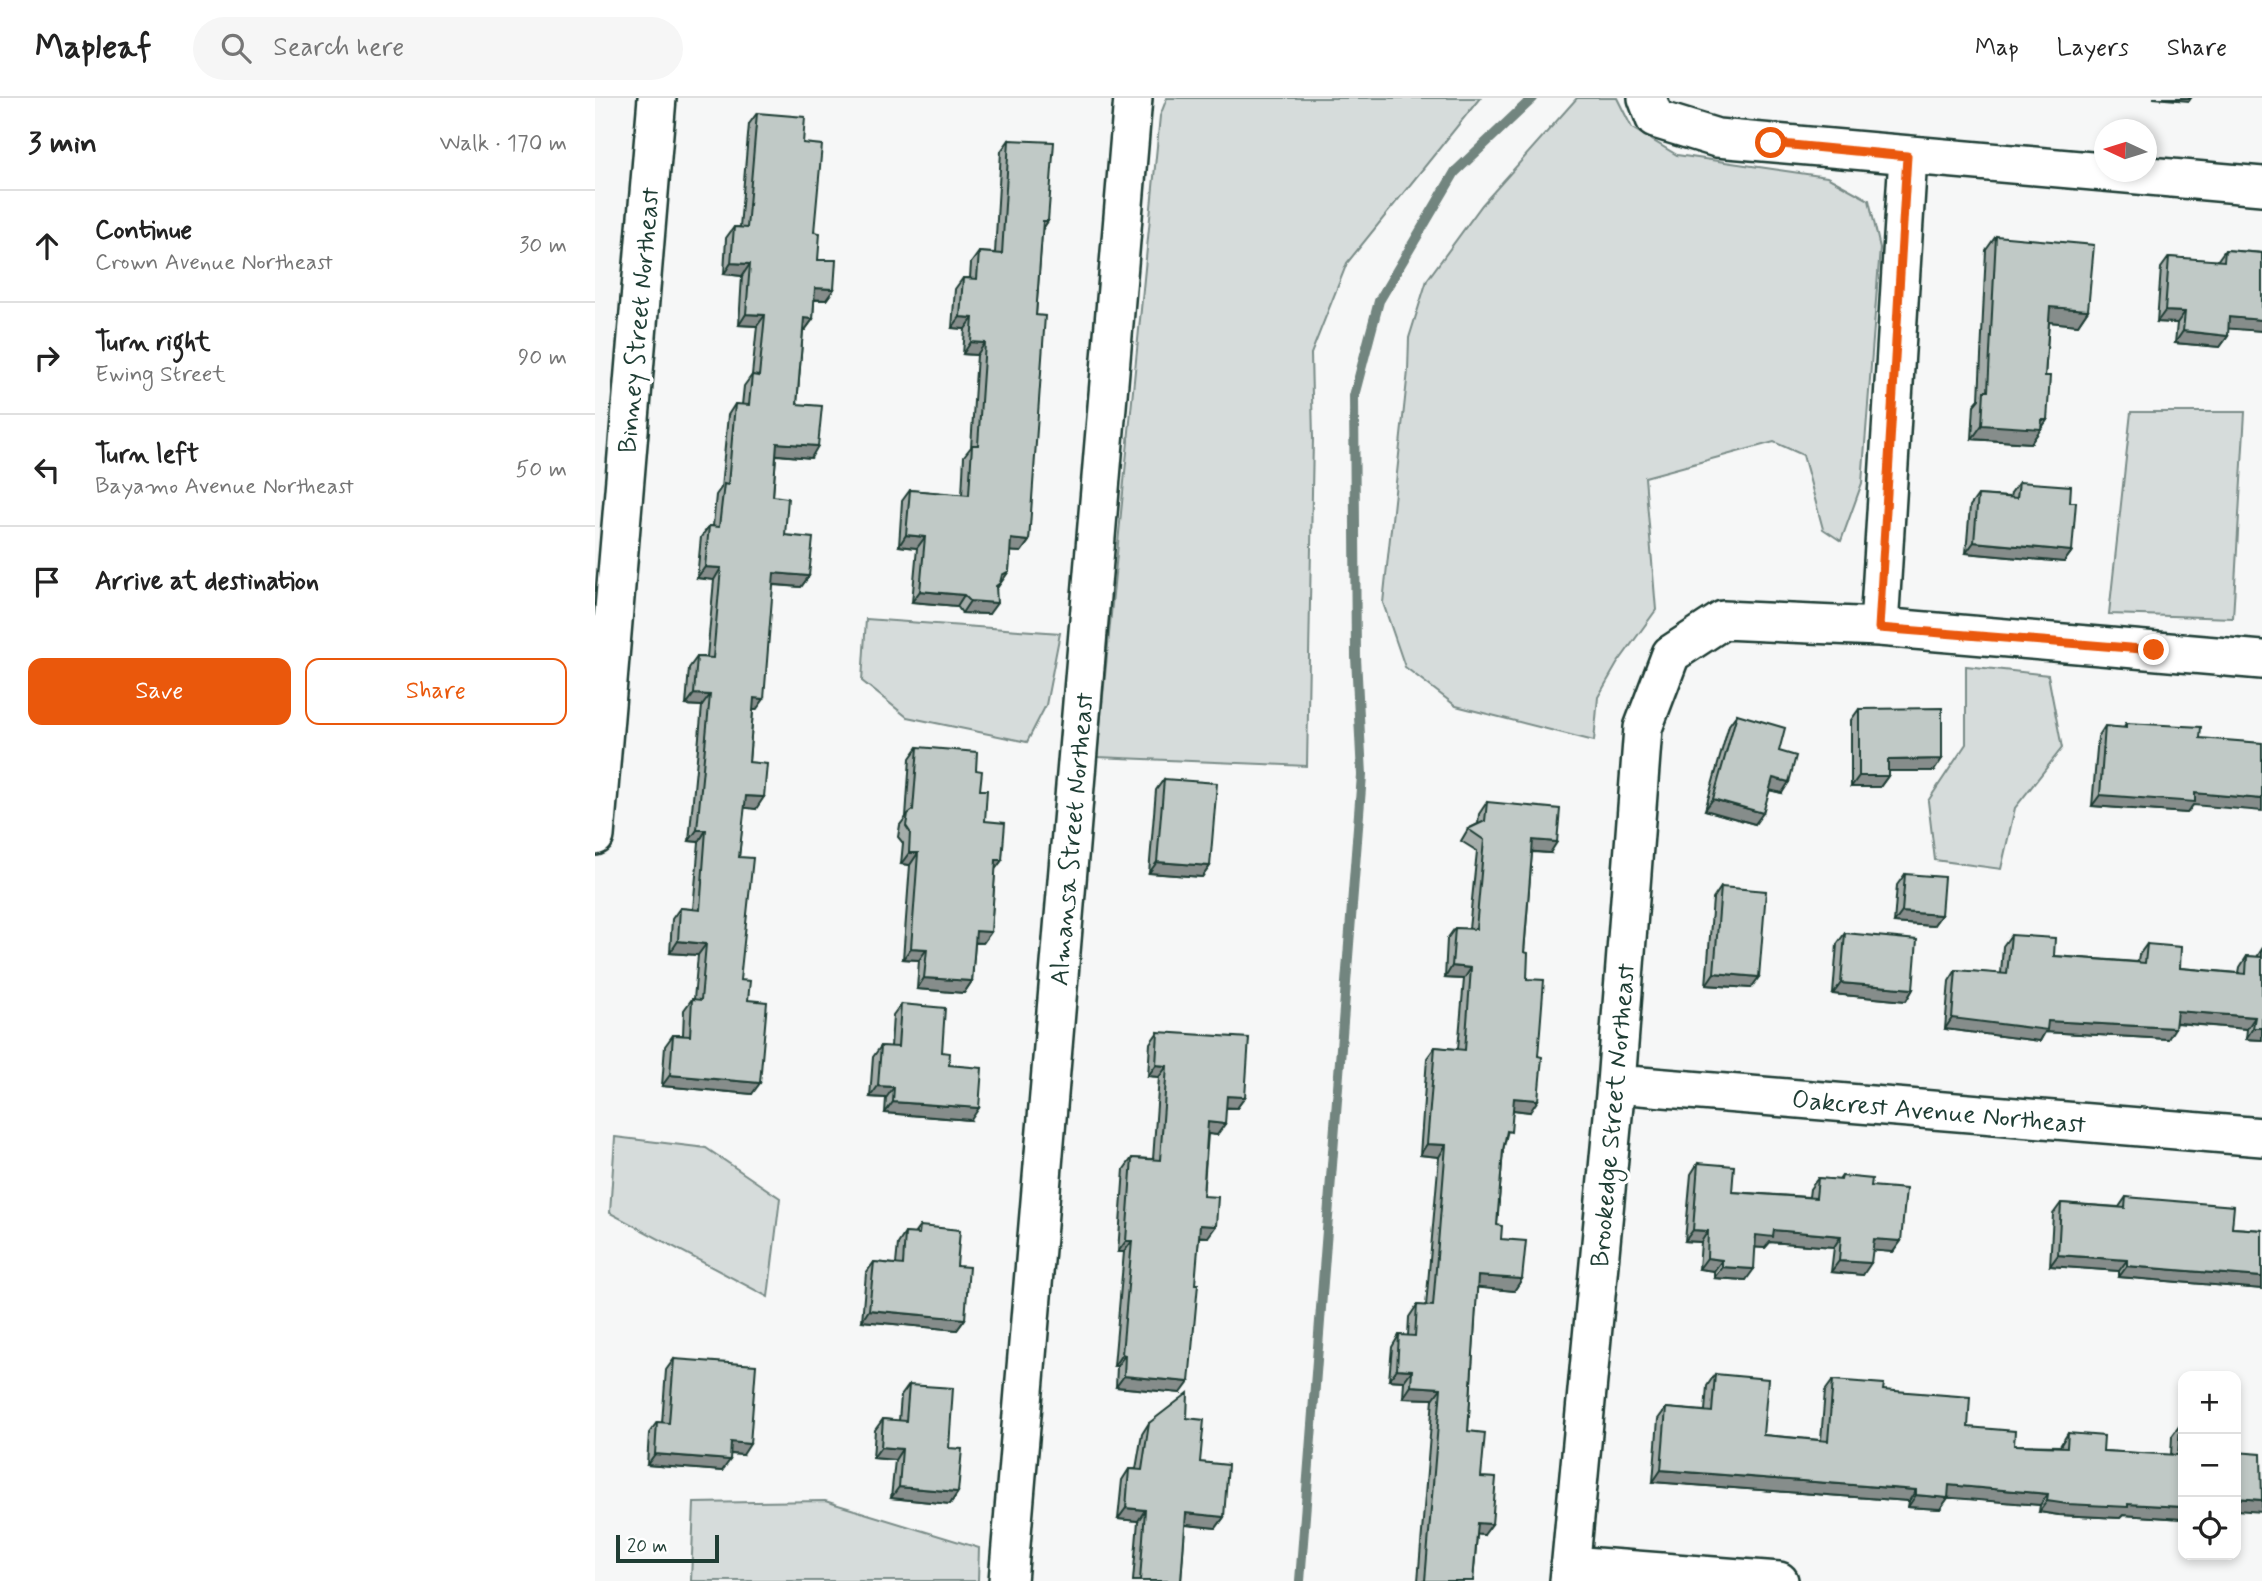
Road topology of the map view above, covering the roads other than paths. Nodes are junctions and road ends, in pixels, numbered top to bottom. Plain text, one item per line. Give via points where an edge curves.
1 (656, 98) edge
2 (1133, 98) edge
3 (1651, 109) edge
4 (1907, 156) junction
5 (2262, 186) edge
6 (1879, 628) junction
7 (2262, 660) edge
8 (595, 836) edge
9 (1616, 1084) junction
10 (2262, 1137) edge
11 (1570, 1573) edge
12 (1008, 1581) edge
13 (1779, 1581) edge

1 - 8 street, Binney Street Northeast
2 - 12 street, Almansa Street Northeast
3 - 4 street via 1717,138
4 - 5 street
4 - 6 street
6 - 7 street
6 - 9 street, Brookedge Street Northeast via 1723,620 1671,654 1643,728
9 - 10 street, Oakcrest Avenue Northeast
9 - 11 street, Brookedge Street Northeast
11 - 13 street

